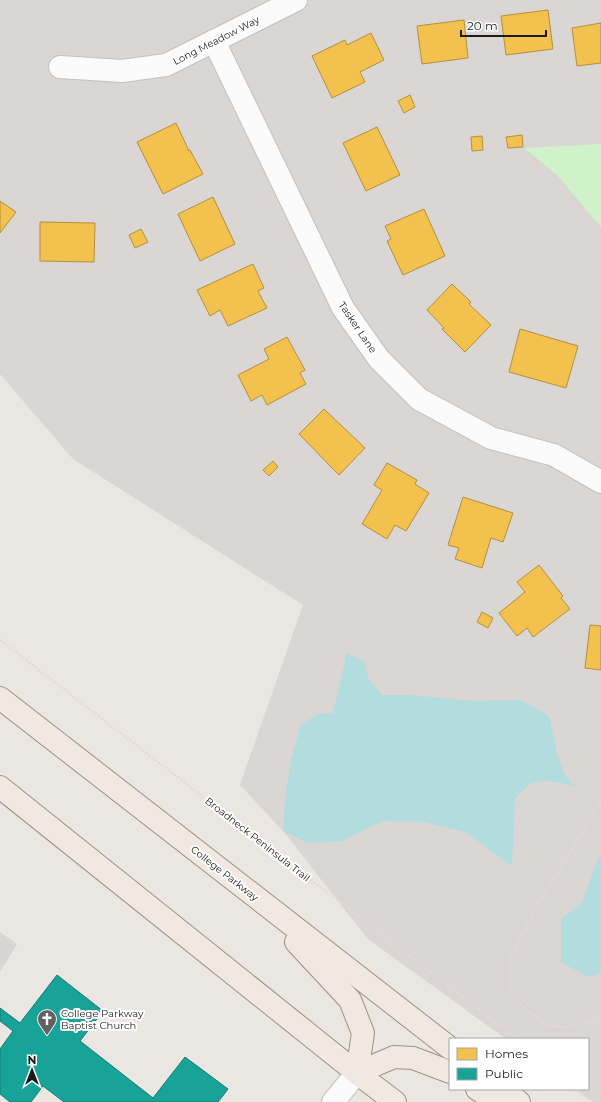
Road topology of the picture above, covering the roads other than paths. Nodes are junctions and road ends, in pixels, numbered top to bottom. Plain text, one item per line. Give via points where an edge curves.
1 (296, 0) edge
2 (214, 41) junction
3 (60, 67) dead end
4 (601, 482) edge
5 (0, 698) edge
6 (0, 787) edge
7 (249, 892) junction
8 (449, 1047) edge
9 (449, 1072) edge
10 (357, 1073) junction
11 (479, 1090) edge
12 (504, 1090) edge
13 (333, 1102) edge
14 (395, 1102) edge
15 (498, 1102) edge
16 (519, 1102) edge

1 - 2 street, Long Meadow Way
2 - 3 street, Long Meadow Way via 166,65 122,71
2 - 4 street, Tasker Lane via 343,308 379,359 419,399 491,438 554,455
5 - 7 main road, College Parkway
6 - 10 main road
7 - 8 main road, College Parkway
7 - 10 main road via 350,1000 363,1033
9 - 10 main road via 413,1058 394,1058
10 - 13 street
10 - 14 main road
11 - 15 main road
12 - 16 main road

